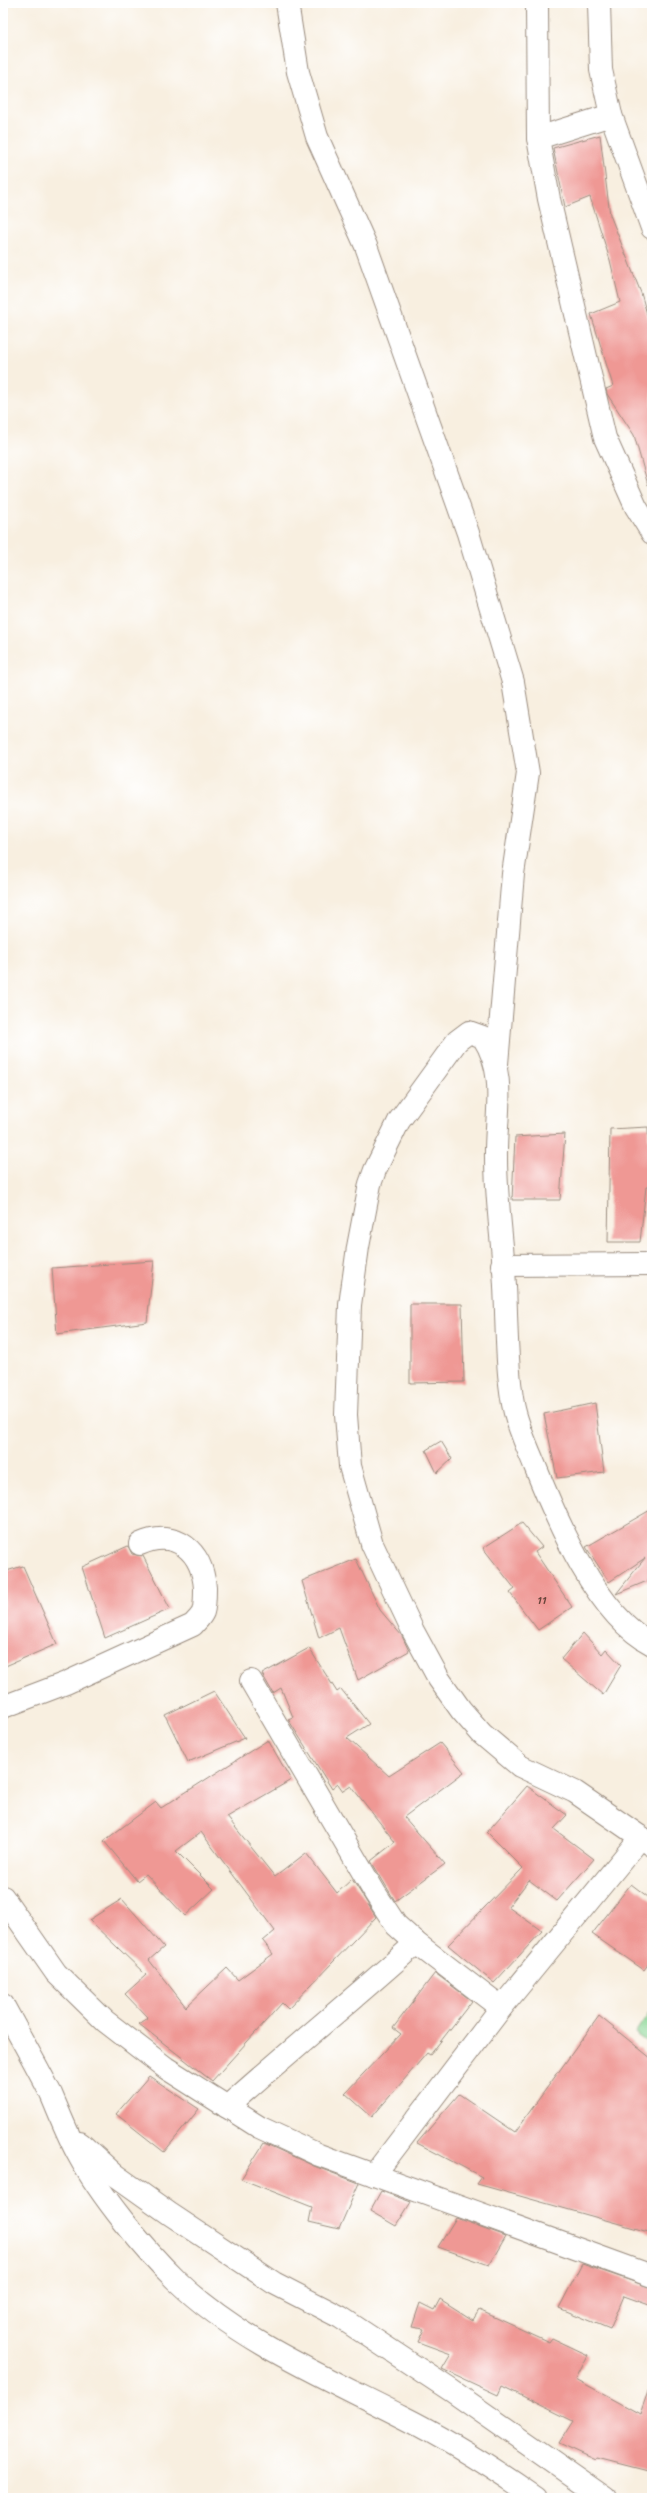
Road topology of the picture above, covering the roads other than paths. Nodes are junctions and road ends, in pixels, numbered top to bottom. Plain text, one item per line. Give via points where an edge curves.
1 (287, 3) edge
2 (537, 3) edge
3 (599, 3) edge
4 (611, 115) junction
5 (538, 138) junction
6 (652, 228) edge
7 (652, 533) edge
8 (496, 1065) junction
9 (652, 1264) edge
10 (502, 1265) junction
11 (140, 1544) dead end
12 (652, 1644) edge
13 (251, 1681) dead end
14 (3, 1707) edge
15 (647, 1841) edge
16 (3, 1897) edge
17 (416, 1943) junction
18 (3, 2005) edge
19 (502, 2008) junction
20 (227, 2107) junction
21 (66, 2126) junction
22 (374, 2175) junction
23 (652, 2276) edge
24 (536, 2498) edge
25 (605, 2498) edge

1 - 8 street via 298,72 317,137 366,246 468,533 513,682 528,773 513,874
2 - 5 street
3 - 4 street via 601,70
4 - 5 street
4 - 6 street
5 - 7 street via 549,199 605,438 636,507
8 - 10 street via 499,1090 496,1158
8 - 15 street via 483,1037 466,1033 457,1041 399,1121 375,1170 359,1240 350,1305 346,1415 350,1466 372,1544 413,1631 461,1710 482,1734 520,1766 575,1792
9 - 10 street
10 - 12 street via 508,1363 513,1406 519,1427 556,1517 598,1592 634,1632
11 - 14 street via 151,1539 168,1538 193,1552 204,1578 205,1595 203,1612 193,1625 66,1683
13 - 17 street via 375,1893 396,1925
15 - 19 street
16 - 20 street via 56,1973 105,2021 166,2068
17 - 19 street
17 - 20 street via 343,2008 300,2041
18 - 21 street
19 - 22 street
20 - 22 street via 259,2127 319,2155
21 - 24 street via 78,2156 125,2221 167,2271 206,2305 259,2341 332,2382 457,2446
21 - 25 street via 76,2140 115,2175 170,2214 274,2283 340,2317 452,2391
22 - 23 street

